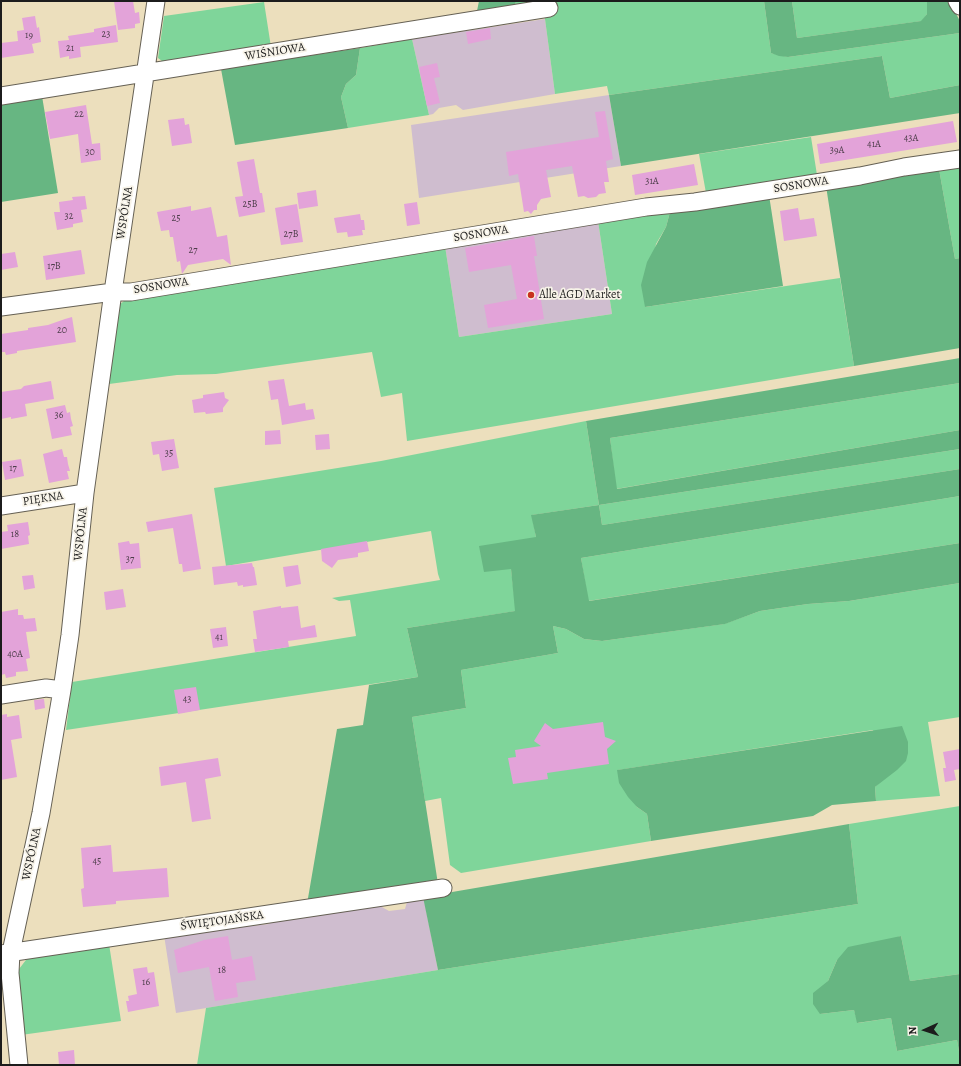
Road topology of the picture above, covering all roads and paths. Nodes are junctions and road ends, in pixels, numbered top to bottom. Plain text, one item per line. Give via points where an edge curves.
1 (156, 1) edge
2 (957, 1) edge
3 (960, 6) edge
4 (548, 8) dead end
5 (146, 72) junction
6 (1, 96) edge
7 (960, 160) edge
8 (113, 292) junction
9 (1, 307) edge
10 (86, 493) junction
11 (1, 506) edge
12 (62, 690) junction
13 (1, 695) edge
14 (443, 888) dead end
15 (6, 953) edge
16 (19, 1065) edge

1 - 5 street, WSPÓLNA
2 - 3 street
4 - 5 street, WIŚNIOWA
5 - 6 street, WIŚNIOWA
5 - 8 street, WSPÓLNA
7 - 8 street, SOSNOWA via 696,202 646,207 131,292
8 - 9 street, SOSNOWA
8 - 10 street, WSPÓLNA
10 - 11 street, PIĘKNA
10 - 12 street, WSPÓLNA
12 - 13 street via 46,688
12 - 15 street, WSPÓLNA via 40,813
14 - 15 street, ŚWIĘTOJAŃSKA
15 - 16 street, WSPÓLNA

